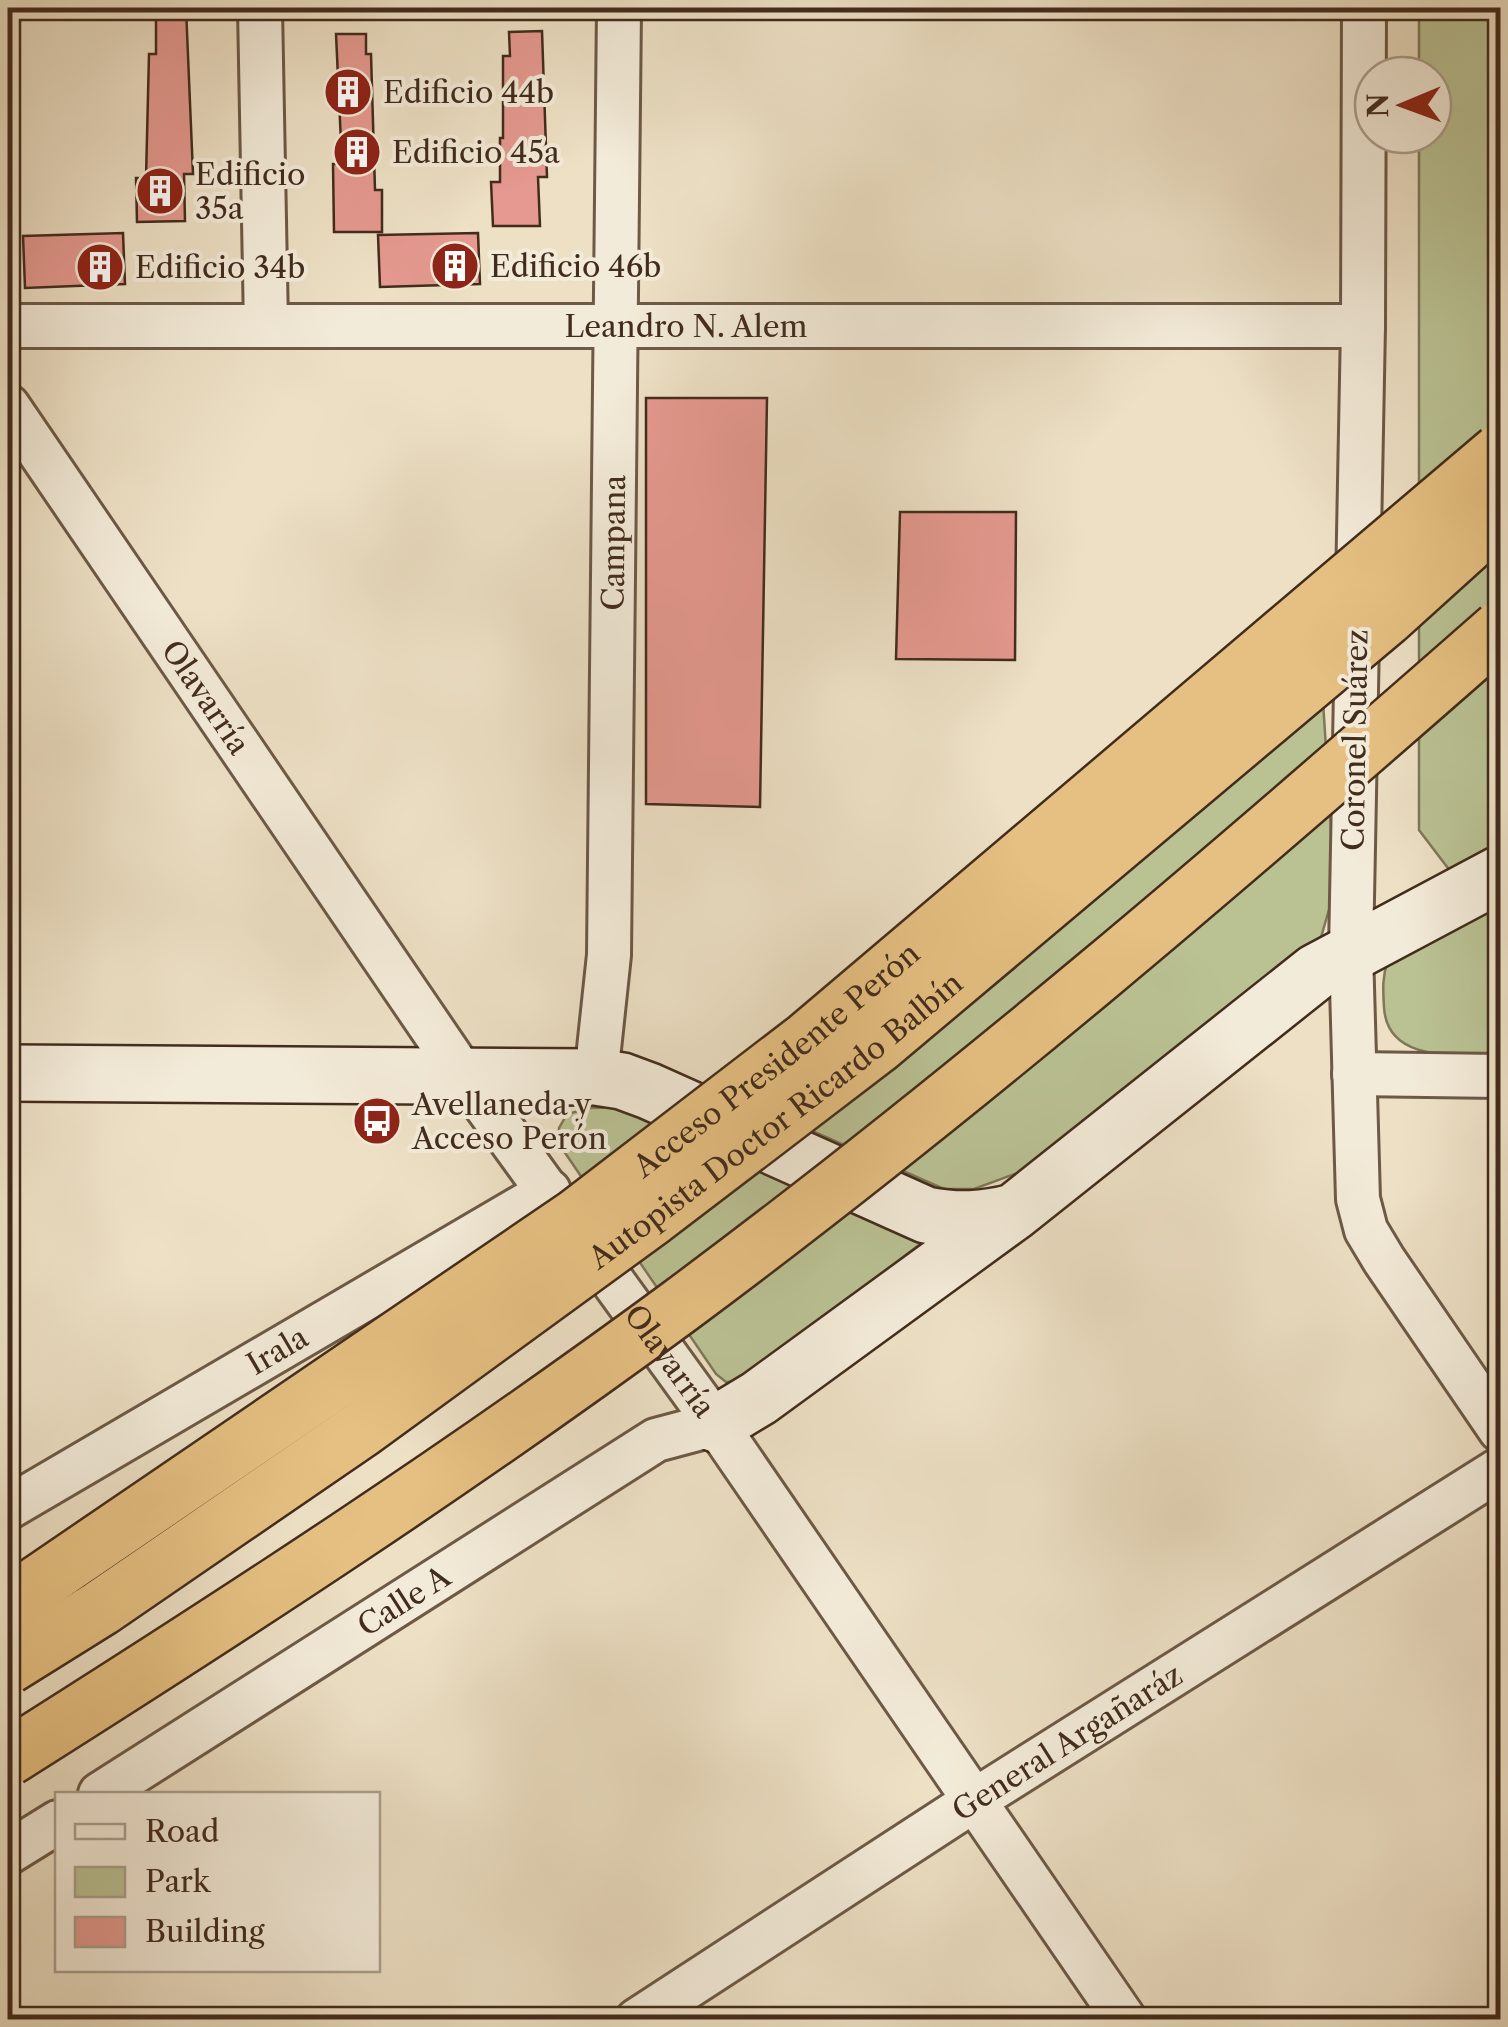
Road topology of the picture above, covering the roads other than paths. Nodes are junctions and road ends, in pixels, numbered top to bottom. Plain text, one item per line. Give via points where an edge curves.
1 (260, 8) edge
2 (619, 8) edge
3 (1364, 8) edge
4 (8, 326) edge
5 (266, 326) junction
6 (618, 326) junction
7 (1363, 326) junction
8 (8, 406) edge
9 (1500, 452) edge
10 (1500, 515) edge
11 (1500, 629) edge
12 (1500, 874) edge
13 (1351, 951) junction
14 (8, 1073) edge
15 (1354, 1074) junction
16 (464, 1076) junction
17 (1500, 1076) edge
18 (596, 1077) junction
19 (549, 1191) junction
20 (1014, 1212) junction
21 (716, 1424) junction
22 (1500, 1430) edge
23 (1500, 1469) edge
24 (8, 1508) edge
25 (8, 1604) edge
26 (8, 1666) edge
27 (8, 1758) edge
28 (103, 1792) edge
29 (975, 1800) junction
30 (55, 1824) edge
31 (8, 1854) edge
32 (637, 2020) edge
33 (1125, 2020) edge

1 - 5 street
2 - 6 street, Campana
3 - 7 street, Coronel Suárez
4 - 5 street, Leandro N. Alem
5 - 6 street, Leandro N. Alem
6 - 7 street, Leandro N. Alem
6 - 18 street, Campana via 609,955
7 - 13 street, Coronel Suárez
8 - 16 street, Olavarría
9 - 25 highway, Acceso Presidente Perón, bridge via 808,1039 576,1217
10 - 26 highway, Autopista Doctor Ricardo Balbín, bridge via 877,1046 362,1429
11 - 27 highway, bridge via 1150,932 681,1305 377,1519
12 - 13 main road
13 - 15 street, Coronel Suárez
13 - 20 main road via 1302,982
14 - 16 main road
15 - 17 street
15 - 22 street, Coronel Suárez via 1358,1199 1366,1230
16 - 18 main road
16 - 19 street, Olavarría
18 - 20 main road via 649,1091 926,1215 982,1220
19 - 21 street, Olavarría
19 - 24 street, Irala
20 - 21 main road
21 - 28 street, Calle A via 656,1440
21 - 29 street, Olavarría
23 - 29 street, General Argañaráz
29 - 32 street, General Argañaráz
29 - 33 street, Olavarría
30 - 31 street

